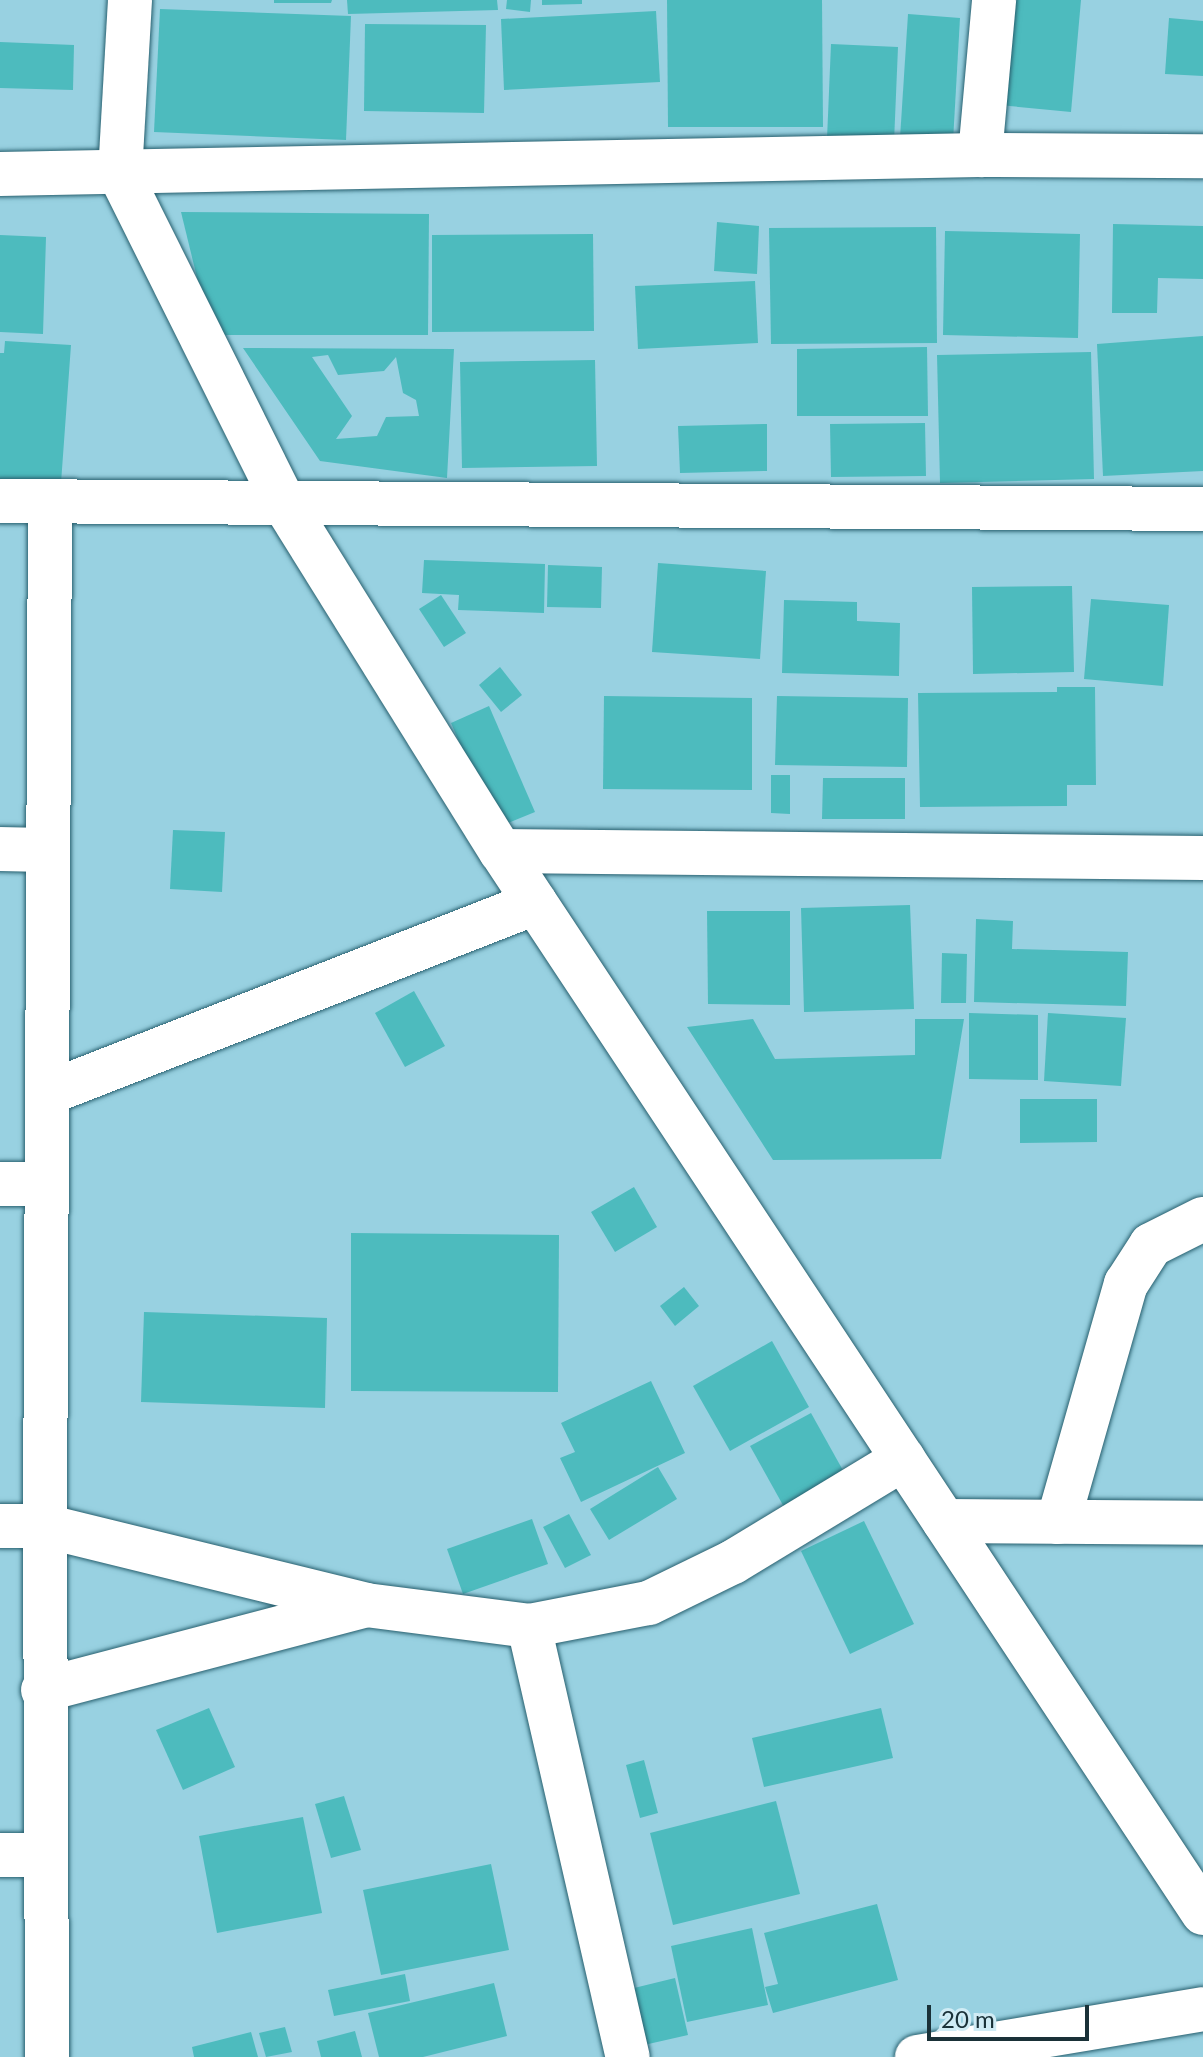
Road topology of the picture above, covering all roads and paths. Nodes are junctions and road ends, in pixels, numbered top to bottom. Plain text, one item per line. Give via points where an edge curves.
1 (130, 0) edge
2 (994, 0) edge
3 (980, 155) junction
4 (1203, 156) edge
5 (0, 174) edge
6 (120, 174) junction
7 (0, 501) edge
8 (50, 501) junction
9 (284, 503) junction
10 (1203, 509) edge
11 (0, 849) edge
12 (47, 850) junction
13 (501, 851) junction
14 (1203, 858) edge
15 (535, 903) junction
16 (48, 1093) junction
17 (0, 1184) edge
18 (46, 1184) junction
19 (1203, 1219) edge
20 (903, 1459) junction
21 (944, 1521) junction
22 (1058, 1522) junction
23 (1203, 1523) edge
24 (0, 1526) edge
25 (45, 1526) junction
26 (366, 1605) junction
27 (529, 1626) junction
28 (43, 1690) junction
29 (0, 1855) edge
30 (46, 1855) junction
31 (1187, 1865) edge
32 (1203, 1913) edge
33 (1203, 2009) edge
34 (47, 2057) edge
35 (628, 2057) edge
36 (917, 2057) edge

1 - 6 street
2 - 3 street
3 - 4 street
3 - 6 street
5 - 6 street
6 - 9 street
7 - 8 street
8 - 9 street
8 - 12 street
9 - 10 street
9 - 13 street
11 - 12 street
12 - 16 street
13 - 14 street
13 - 15 street
15 - 16 street
15 - 20 street
16 - 18 street
17 - 18 street
18 - 25 street
19 - 22 street via 1151,1245 1126,1284
20 - 21 street
20 - 27 street via 733,1562 649,1603
21 - 22 street
21 - 31 street
22 - 23 street
24 - 25 street
25 - 26 street
25 - 28 street
26 - 27 street
26 - 28 street
27 - 35 street
28 - 30 street
29 - 30 street
30 - 34 street
31 - 32 street
33 - 36 street

